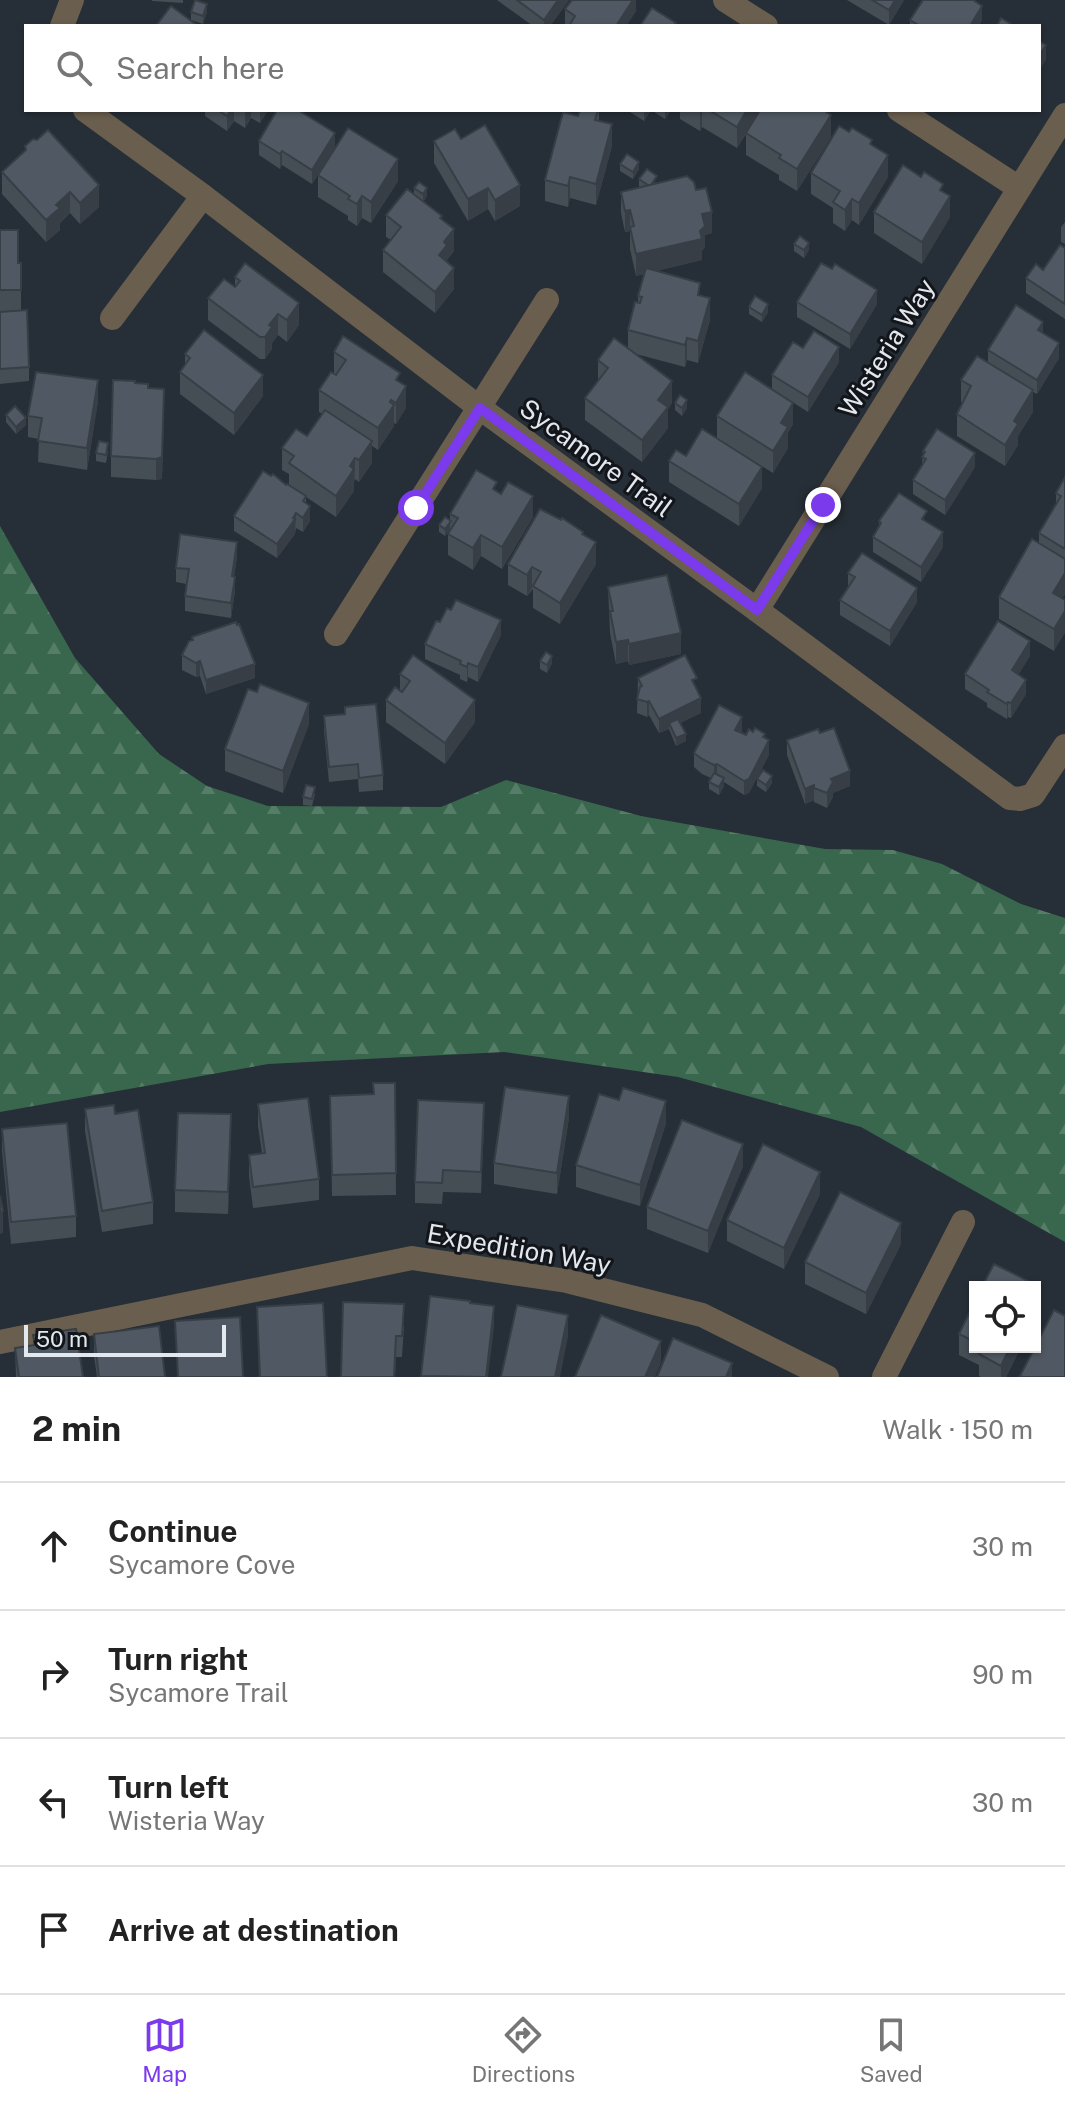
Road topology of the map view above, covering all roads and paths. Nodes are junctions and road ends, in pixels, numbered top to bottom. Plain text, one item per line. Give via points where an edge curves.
1 (72, 0) edge
2 (725, 0) edge
3 (63, 24) edge
4 (763, 24) edge
5 (88, 112) edge
6 (902, 112) edge
7 (1065, 115) edge
8 (1019, 188) junction
9 (203, 196) junction
10 (547, 300) dead end
11 (112, 318) dead end
12 (480, 408) junction
13 (757, 610) junction
14 (336, 634) dead end
15 (1065, 746) edge
16 (963, 1222) dead end
17 (0, 1342) edge
18 (827, 1377) edge
19 (884, 1377) edge

1 - 3 street
2 - 4 street
5 - 9 street, Sycamore Trail
6 - 8 street
7 - 8 street, Wisteria Way
8 - 13 street, Wisteria Way
9 - 11 street
9 - 12 street, Sycamore Trail
10 - 12 street
12 - 13 street, Sycamore Trail
12 - 14 street
13 - 15 street, Sycamore Trail via 1010,798 1033,795
16 - 19 street
17 - 18 street, Expedition Way via 412,1258 567,1281 702,1315

